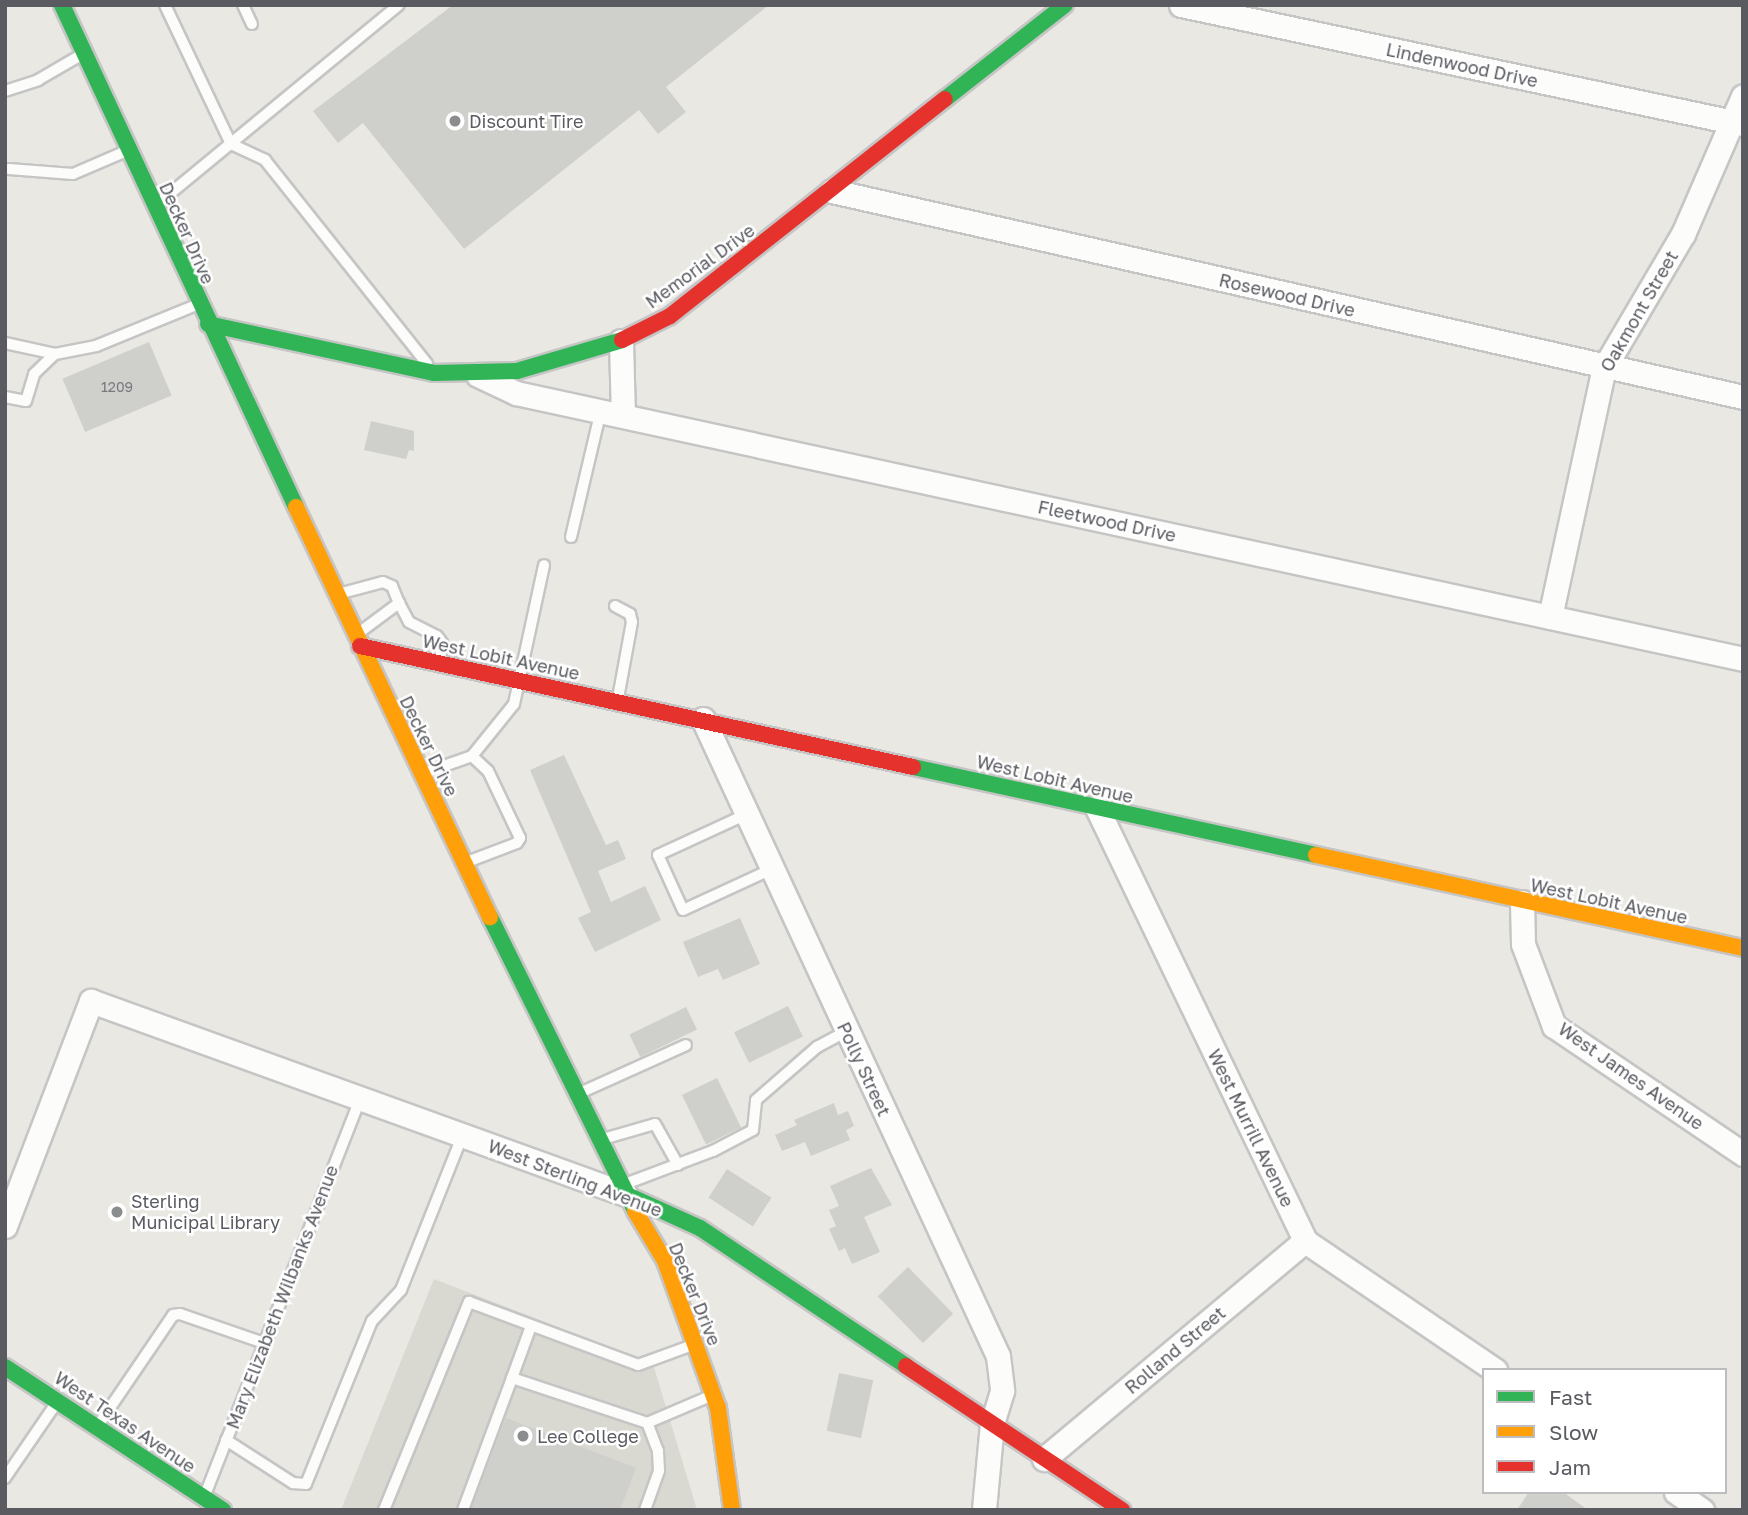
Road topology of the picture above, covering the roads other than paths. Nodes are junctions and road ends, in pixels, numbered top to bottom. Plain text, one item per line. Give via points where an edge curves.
1 (62, 5) edge
2 (165, 5) edge
3 (243, 5) edge
4 (399, 5) edge
5 (1181, 5) edge
6 (1054, 9) edge
7 (252, 24) dead end
8 (84, 54) junction
9 (5, 91) edge
10 (1743, 96) edge
11 (1738, 123) edge
12 (231, 144) junction
13 (128, 150) junction
14 (9, 169) dead end
15 (832, 191) junction
16 (154, 207) junction
17 (199, 304) junction
18 (208, 324) junction
19 (621, 341) junction
20 (5, 343) edge
21 (55, 354) junction
22 (1604, 368) junction
23 (434, 373) junction
24 (475, 374) junction
25 (5, 397) edge
26 (1743, 397) edge
27 (601, 410) junction
28 (623, 415) junction
29 (571, 537) dead end
30 (544, 565) dead end
31 (336, 596) junction
32 (399, 603) junction
33 (615, 606) dead end
34 (1550, 617) junction
35 (358, 641) junction
36 (1743, 659) edge
37 (439, 663) junction
38 (520, 680) junction
39 (617, 701) junction
40 (703, 719) junction
41 (472, 756) junction
42 (420, 774) junction
43 (1097, 808) junction
44 (747, 814) junction
45 (465, 863) junction
46 (772, 869) junction
47 (1522, 902) junction
48 (1743, 948) edge
49 (847, 1031) junction
50 (686, 1045) dead end
51 (576, 1094) junction
52 (361, 1097) junction
53 (463, 1134) junction
54 (599, 1141) junction
55 (1743, 1154) edge
56 (678, 1166) junction
57 (622, 1190) junction
58 (5, 1226) edge
59 (1305, 1241) junction
60 (531, 1326) junction
61 (264, 1343) junction
62 (696, 1344) junction
63 (5, 1367) edge
64 (1492, 1368) edge
65 (512, 1378) junction
66 (713, 1395) junction
67 (58, 1399) junction
68 (647, 1423) junction
69 (992, 1423) junction
70 (97, 1426) junction
71 (226, 1440) junction
72 (1045, 1459) junction
73 (5, 1478) edge
74 (1679, 1494) edge
75 (204, 1497) junction
76 (223, 1510) edge
77 (384, 1510) edge
78 (463, 1510) edge
79 (645, 1510) edge
80 (732, 1510) edge
81 (984, 1510) edge
82 (1122, 1510) edge
83 (1702, 1510) edge

1 - 8 street, Decker Drive
2 - 12 lane
3 - 7 lane
4 - 12 lane
5 - 11 street, Lindenwood Drive
6 - 15 street, Memorial Drive
8 - 9 lane via 38,80
8 - 13 street, Decker Drive
10 - 11 street, Oakmont Street
11 - 22 street, Oakmont Street via 1683,234
12 - 16 lane
12 - 23 lane via 265,160
13 - 14 lane via 73,174
13 - 16 street, Decker Drive
15 - 19 street, Memorial Drive via 670,316
15 - 22 street, Rosewood Drive
16 - 17 street, Decker Drive
17 - 18 street, Decker Drive
17 - 21 lane via 96,346
18 - 23 street, Memorial Drive
18 - 31 street, Decker Drive
19 - 24 street, Memorial Drive via 517,371
19 - 28 street
20 - 21 lane
21 - 25 lane via 34,374 26,401
22 - 26 street, Rosewood Drive
22 - 34 street, Oakmont Street
23 - 24 street, Memorial Drive
24 - 27 street, Fleetwood Drive via 516,393
27 - 28 street, Fleetwood Drive
27 - 29 lane
28 - 34 street, Fleetwood Drive
30 - 38 lane
31 - 32 lane via 383,582 392,586
31 - 35 street, Decker Drive
32 - 35 lane
32 - 37 lane via 409,622 428,628 442,643
33 - 39 lane via 631,614 632,622
34 - 36 street, Fleetwood Drive
35 - 37 street, West Lobit Avenue
35 - 42 street, Decker Drive
37 - 38 street, West Lobit Avenue
38 - 39 street, West Lobit Avenue
38 - 41 lane via 514,704
39 - 40 street, West Lobit Avenue
40 - 43 street, West Lobit Avenue
40 - 44 street, Polly Street
41 - 42 lane
41 - 45 lane via 488,771 520,838
42 - 45 street, Decker Drive
43 - 47 street, West Lobit Avenue
43 - 59 street, West Murrill Avenue
44 - 46 street, Polly Street
44 - 46 lane via 658,855 683,910
45 - 51 street, Decker Drive
46 - 49 street, Polly Street
47 - 48 street, West Lobit Avenue
47 - 55 street, West James Avenue via 1523,944 1554,1026
49 - 56 lane via 817,1047 756,1100 753,1130
49 - 69 street, Polly Street via 998,1356 1002,1391
50 - 51 lane
51 - 54 street, Decker Drive
52 - 53 street, West Sterling Avenue
52 - 58 street, West Sterling Avenue via 91,1001
52 - 61 lane, Mary Elizabeth Wilbanks Avenue
53 - 57 street, West Sterling Avenue
53 - 71 lane via 401,1290 372,1321 306,1484 293,1483
54 - 56 lane via 655,1124
54 - 57 street, Decker Drive
56 - 57 lane
57 - 62 street, Decker Drive via 664,1261
57 - 69 street, West Sterling Avenue via 700,1228
59 - 64 street
59 - 72 street, Rolland Street
60 - 62 lane via 638,1365
60 - 65 lane
60 - 77 lane via 469,1302
61 - 70 lane via 180,1314 163,1326
61 - 71 lane, Mary Elizabeth Wilbanks Avenue
62 - 66 street, Decker Drive
63 - 67 street, West Texas Avenue
65 - 68 lane
65 - 78 lane
66 - 68 lane
66 - 80 street, Decker Drive
67 - 70 street, West Texas Avenue
67 - 73 lane
68 - 79 lane via 658,1451 659,1471
69 - 72 street, West Sterling Avenue
69 - 81 street, Polly Street
70 - 75 street, West Texas Avenue
71 - 75 lane, Mary Elizabeth Wilbanks Avenue
72 - 82 street, West Sterling Avenue
74 - 83 street
75 - 76 street, West Texas Avenue

